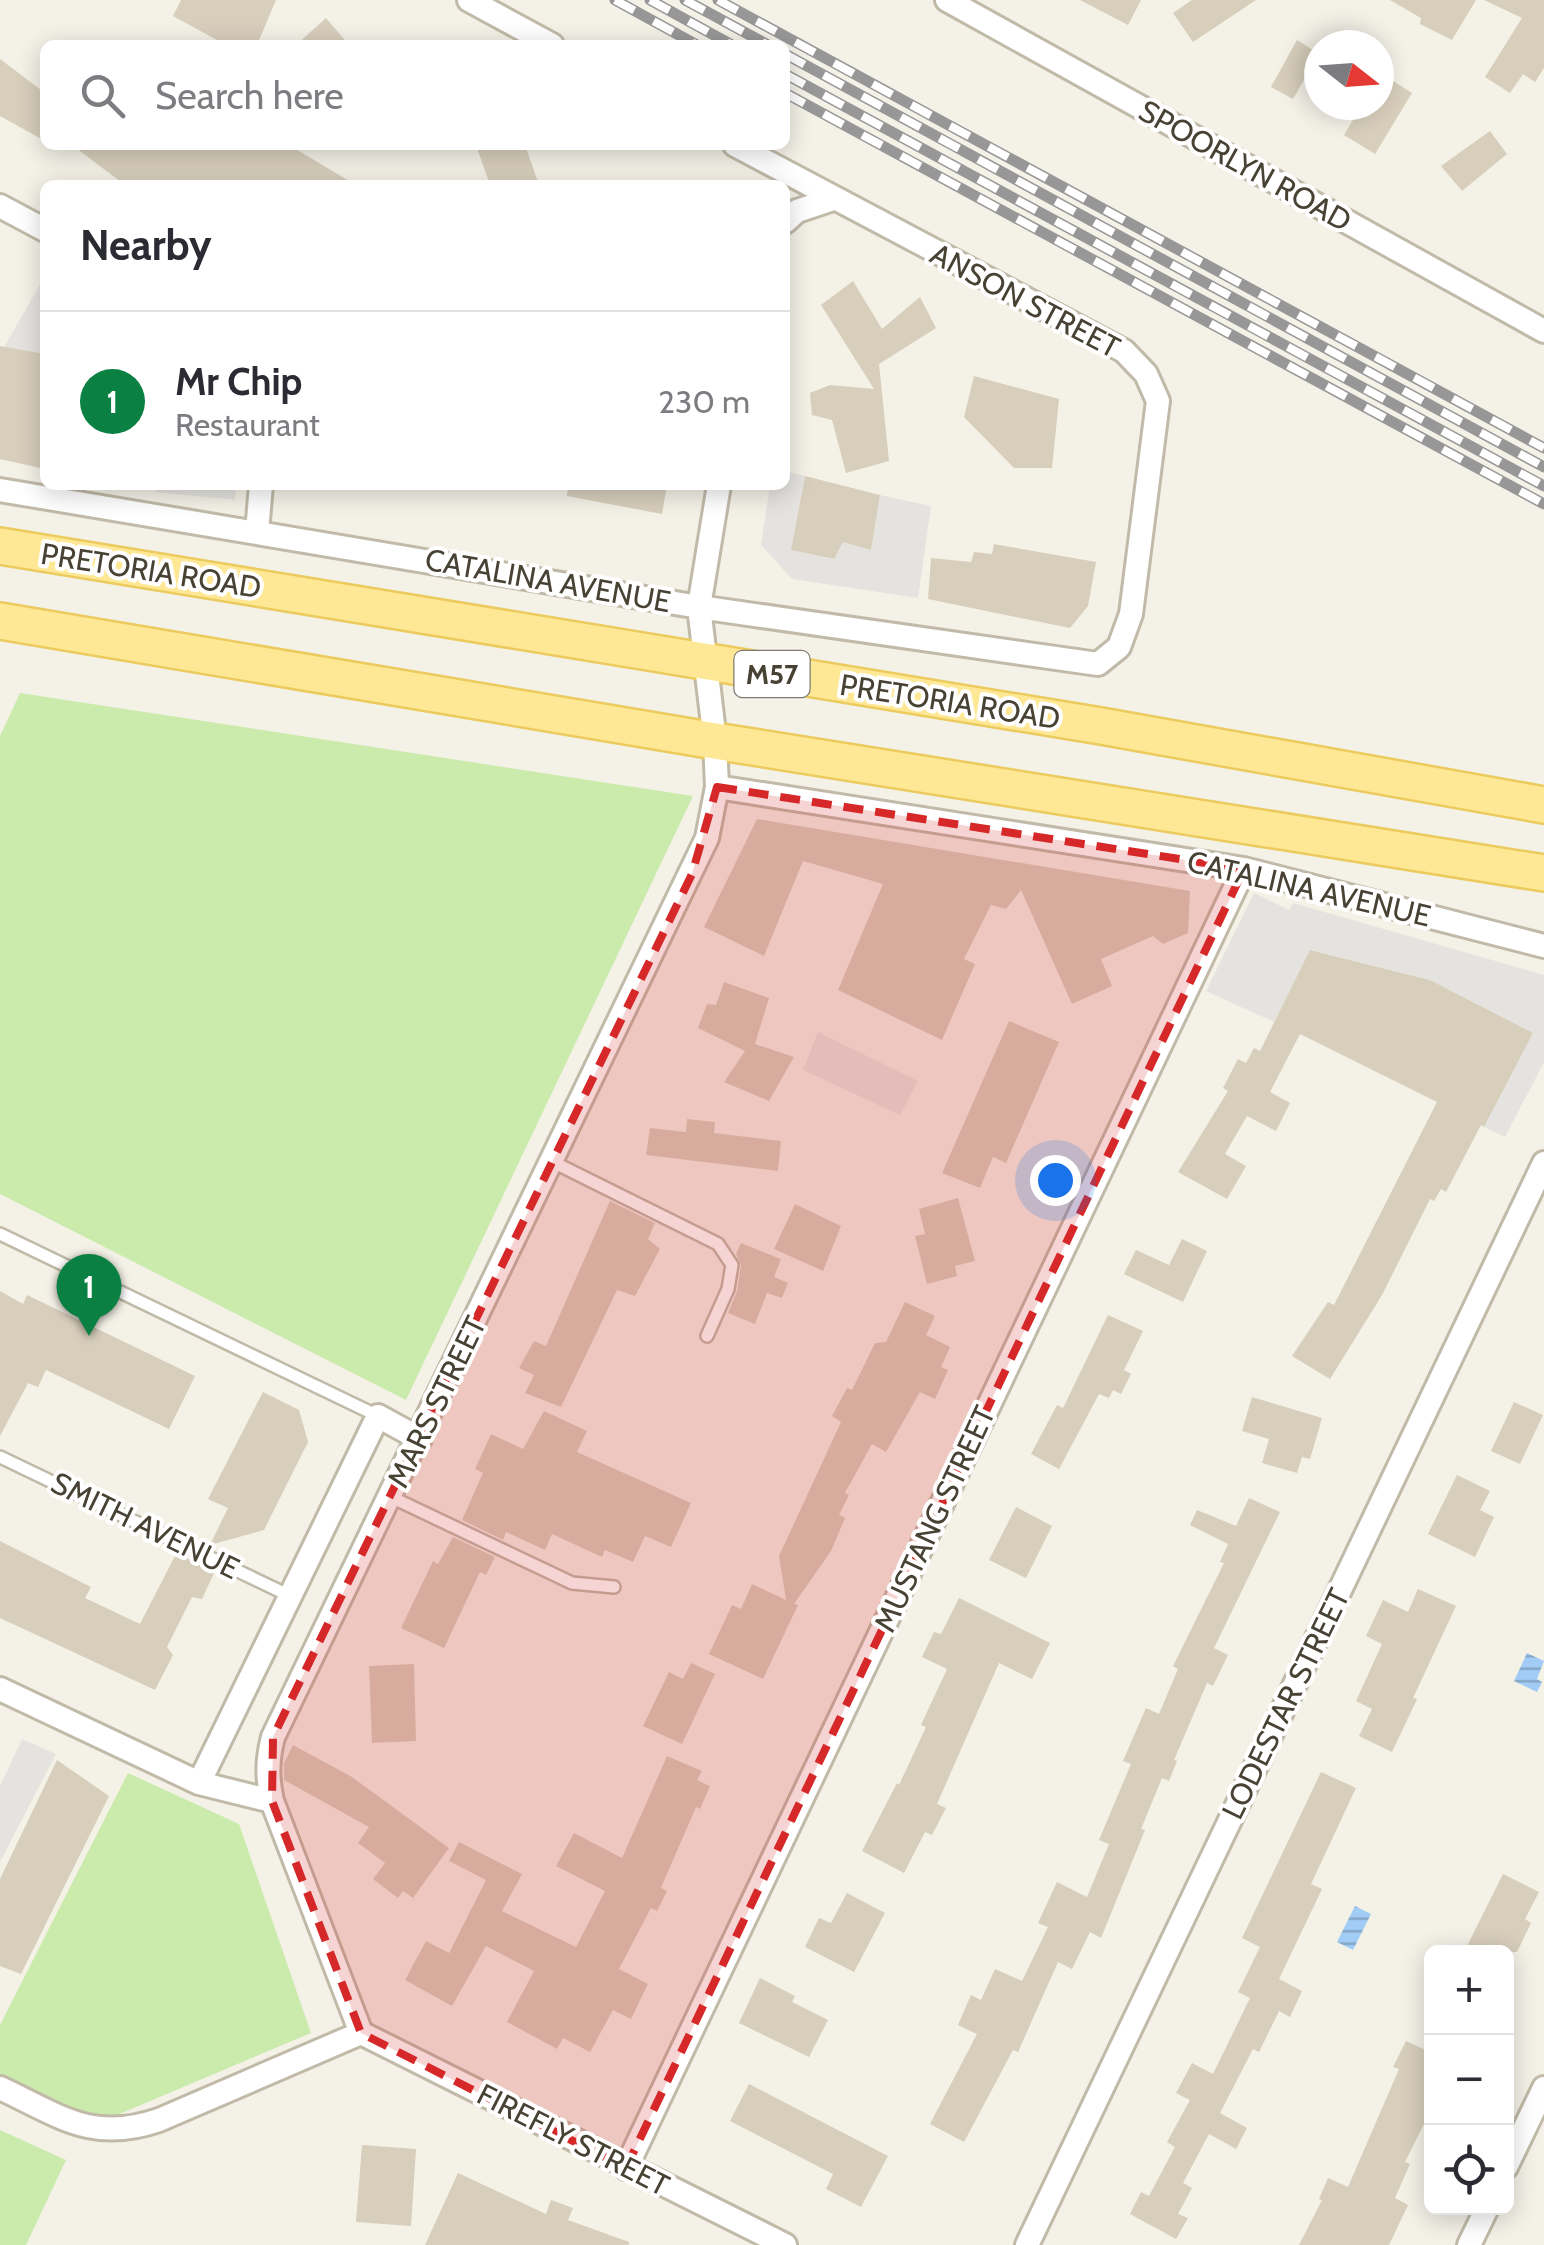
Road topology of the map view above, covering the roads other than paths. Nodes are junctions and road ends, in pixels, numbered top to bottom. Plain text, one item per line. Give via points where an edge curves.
1 (469, 0) edge
2 (947, 0) edge
3 (543, 40) edge
4 (741, 150) edge
5 (772, 175) edge
6 (790, 182) edge
7 (833, 198) junction
8 (0, 206) edge
9 (790, 217) edge
10 (40, 227) edge
11 (1544, 331) edge
12 (0, 490) edge
13 (260, 490) edge
14 (718, 490) edge
15 (257, 532) junction
16 (0, 546) edge
17 (699, 606) junction
18 (0, 621) edge
19 (705, 663) junction
20 (1098, 664) joint
21 (715, 741) junction
22 (717, 787) junction
23 (1544, 805) edge
24 (1244, 869) junction
25 (1544, 874) edge
26 (1544, 946) edge
27 (553, 1162) junction
28 (1544, 1163) edge
29 (0, 1234) edge
30 (707, 1336) dead end
31 (378, 1416) junction
32 (420, 1438) junction
33 (0, 1456) edge
34 (391, 1496) junction
35 (614, 1587) dead end
36 (290, 1596) junction
37 (0, 1689) edge
38 (199, 1783) junction
39 (272, 1802) junction
40 (361, 2034) junction
41 (0, 2088) edge
42 (1544, 2088) edge
43 (1514, 2150) edge
44 (626, 2168) junction
45 (1484, 2215) edge
46 (785, 2245) edge
47 (1027, 2245) edge
48 (1469, 2245) edge

1 - 3 street
2 - 11 street, SPOORLYN ROAD
4 - 5 street, ANSON STREET
6 - 7 street, ANSON STREET
7 - 9 street
7 - 20 street, ANSON STREET via 1124,351 1146,374 1158,401 1131,614 1120,647
8 - 10 street
12 - 15 street, CATALINA AVENUE
13 - 15 street
14 - 17 street, MARS STREET
15 - 17 street, CATALINA AVENUE
16 - 19 main road, PRETORIA ROAD / M57
17 - 19 street, MARS STREET
17 - 20 street, CATALINA AVENUE
18 - 21 main road
19 - 21 street, MARS STREET
19 - 23 main road, PRETORIA ROAD / M57
21 - 22 street, MARS STREET
21 - 25 main road
22 - 24 street, CATALINA AVENUE
22 - 27 street, MARS STREET via 692,874
24 - 26 street, CATALINA AVENUE
24 - 44 street, MUSTANG STREET
27 - 30 lane via 718,1244 732,1264
27 - 32 street, MARS STREET
28 - 47 street, LODESTAR STREET
29 - 31 lane
31 - 32 street
31 - 36 street
32 - 34 street, MARS STREET
33 - 36 lane, SMITH AVENUE
34 - 35 lane via 572,1584
34 - 39 street, MARS STREET via 273,1737 267,1775
36 - 38 street
37 - 38 street
38 - 39 street
39 - 40 street, MARS STREET
40 - 41 street via 145,2125 110,2131 85,2127
40 - 44 street, FIREFLY STREET
42 - 43 street
44 - 46 street, FIREFLY STREET
45 - 48 street

